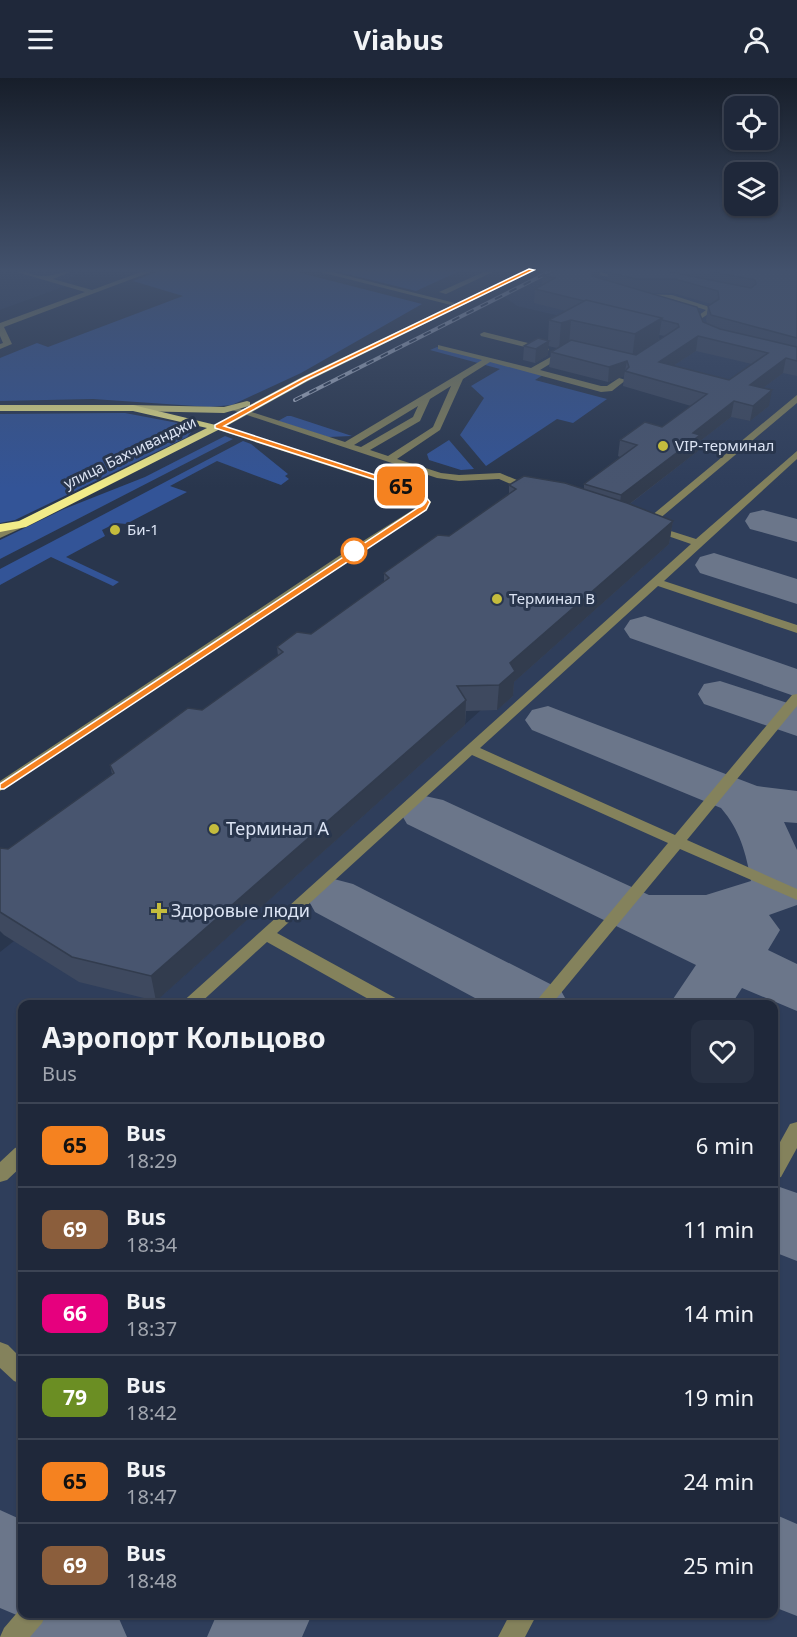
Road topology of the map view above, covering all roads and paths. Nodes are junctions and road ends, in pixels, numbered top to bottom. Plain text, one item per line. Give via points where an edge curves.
1 (378, 343) edge
2 (518, 343) edge
3 (441, 347) dead end
4 (579, 352) edge
5 (561, 354) junction
6 (489, 360) junction
7 (532, 371) junction
8 (459, 376) junction
9 (622, 380) dead end
10 (427, 395) junction
11 (797, 398) edge
12 (0, 408) edge
13 (132, 408) junction
14 (239, 413) junction
15 (218, 427) junction
16 (346, 446) junction
17 (361, 451) junction
18 (797, 454) edge
19 (372, 458) junction
20 (389, 460) junction
21 (502, 478) junction
22 (541, 493) edge
23 (22, 524) junction
24 (0, 528) edge
25 (0, 535) edge
26 (698, 543) junction
27 (656, 582) junction
28 (797, 629) edge
29 (797, 698) edge
30 (472, 750) junction
31 (0, 787) edge
32 (676, 843) junction
33 (797, 895) edge
34 (265, 934) junction
35 (192, 1000) edge
36 (384, 1000) edge
37 (545, 1000) edge
38 (797, 1130) edge
39 (18, 1158) edge
40 (778, 1164) edge
41 (0, 1174) edge
42 (0, 1353) edge
43 (18, 1369) edge
44 (29, 1618) edge
45 (522, 1618) edge
46 (12, 1637) edge
47 (511, 1637) edge

1 - 14 main road, улица Бахчиванджи
2 - 5 street
3 - 6 street
4 - 5 street via 568,349
5 - 7 street
6 - 7 street
6 - 8 street
7 - 9 street via 604,390
8 - 10 street
8 - 20 street via 437,428
10 - 16 street via 402,415
10 - 17 street via 417,419
11 - 26 street via 639,524
12 - 13 highway
13 - 14 main road
13 - 15 highway
14 - 15 main road, улица Бахчиванджи
14 - 16 street
14 - 19 street
15 - 23 highway, улица Бахчиванджи
15 - 31 street via 407,488 426,502 423,508
16 - 17 street
17 - 20 street
18 - 26 street
19 - 20 street
19 - 21 street via 454,483
20 - 21 street via 440,476
21 - 22 street
23 - 24 highway
23 - 25 street, улица Бахчиванджи
26 - 27 street
27 - 28 street
27 - 30 street
29 - 32 street
30 - 32 street
30 - 34 street
32 - 33 street
32 - 37 street
34 - 35 street
34 - 36 street
38 - 40 street
39 - 41 street
42 - 43 street
44 - 46 street
45 - 47 street

